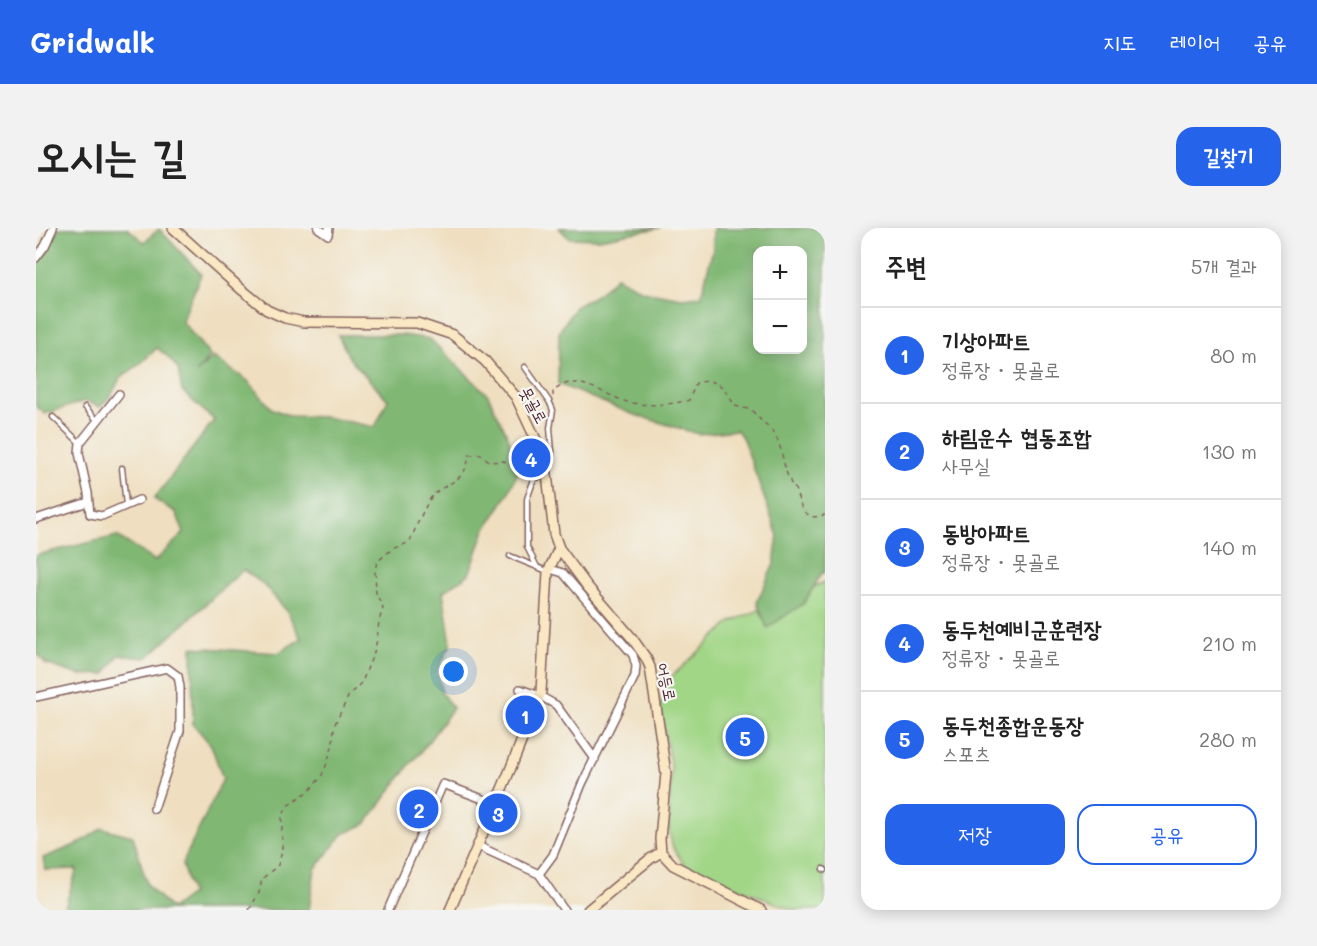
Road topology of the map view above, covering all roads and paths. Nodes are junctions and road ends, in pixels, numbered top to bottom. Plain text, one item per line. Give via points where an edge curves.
1 (53, 228) edge
2 (173, 228) edge
3 (318, 228) edge
4 (329, 228) edge
5 (36, 258) edge
6 (525, 367) dead end
7 (119, 394) dead end
8 (551, 405) junction
9 (86, 407) dead end
10 (53, 417) dead end
11 (98, 420) junction
12 (80, 443) junction
13 (122, 468) dead end
14 (547, 474) junction
15 (534, 479) junction
16 (138, 500) dead end
17 (88, 502) junction
18 (126, 506) junction
19 (825, 515) edge
20 (36, 519) edge
21 (559, 548) junction
22 (510, 556) dead end
23 (537, 567) junction
24 (549, 570) junction
25 (520, 689) dead end
26 (540, 696) junction
27 (36, 698) edge
28 (595, 759) junction
29 (496, 804) junction
30 (154, 809) dead end
31 (478, 846) junction
32 (661, 852) junction
33 (539, 874) junction
34 (249, 910) edge
35 (388, 910) edge
36 (450, 910) edge
37 (564, 910) edge
38 (588, 910) edge
39 (761, 910) edge

1 - 5 street
2 - 14 street, 못골로 via 267,310 285,318 304,322 417,323 453,335 485,361 516,397
3 - 4 street via 328,235
6 - 8 lane
7 - 11 street
8 - 14 lane via 552,452
8 - 19 path via 554,391 569,382 643,404 689,400 696,383 716,382 735,406 752,410 776,437 802,508 810,516
9 - 11 lane
10 - 12 lane
11 - 12 street
12 - 17 street
13 - 18 lane
14 - 15 lane
14 - 21 street, 못골로
15 - 23 lane via 527,499 527,547
15 - 34 path via 504,460 490,462 481,454 469,455 468,465 454,482 432,496 410,542 392,549 378,561 375,593 383,608 371,661 334,726 333,744 321,777 287,806 282,818 278,865 262,879
16 - 18 street
17 - 18 street via 90,514 102,516
17 - 20 street
21 - 24 street
21 - 32 street, 어등로 via 632,638 650,667 666,773
22 - 23 lane
23 - 24 lane
24 - 26 street
24 - 28 street via 563,573 633,655 636,666 635,676
25 - 26 street
26 - 28 street via 556,705
26 - 29 street
27 - 30 street via 167,668 178,676 180,731
28 - 33 street via 553,855
29 - 31 street
29 - 35 street via 443,784
31 - 33 street
31 - 36 street
32 - 38 street
32 - 39 street via 672,865
33 - 37 street

